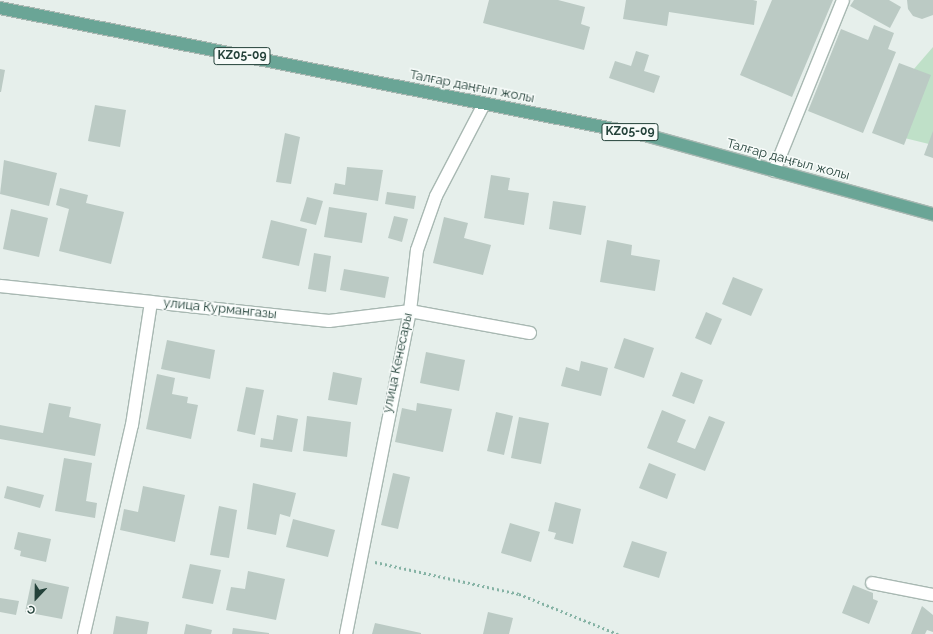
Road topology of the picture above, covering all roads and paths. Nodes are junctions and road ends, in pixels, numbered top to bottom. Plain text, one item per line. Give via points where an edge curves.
1 (843, 0) edge
2 (0, 8) edge
3 (484, 104) junction
4 (774, 171) junction
5 (933, 214) edge
6 (0, 286) edge
7 (151, 302) junction
8 (410, 311) junction
9 (530, 333) dead end
10 (360, 559) junction
11 (872, 583) dead end
12 (933, 595) edge
13 (84, 634) edge
14 (346, 634) edge
15 (618, 634) edge

1 - 4 street
2 - 3 main road, Талғар даңғыл жолы / KZ05-09
3 - 4 main road, Талғар даңғыл жолы / KZ05-09 via 649,136
3 - 8 street, улица Кенесары via 436,196 417,250
4 - 5 main road, Талғар даңғыл жолы / KZ05-09
6 - 7 street
7 - 8 street, улица Курмангазы via 329,321
7 - 13 street, улица Курмангазы via 132,425
8 - 9 street, улица Курмангазы
8 - 10 street, улица Кенесары
10 - 14 street, улица Кенесары
10 - 15 path via 518,594
11 - 12 street

